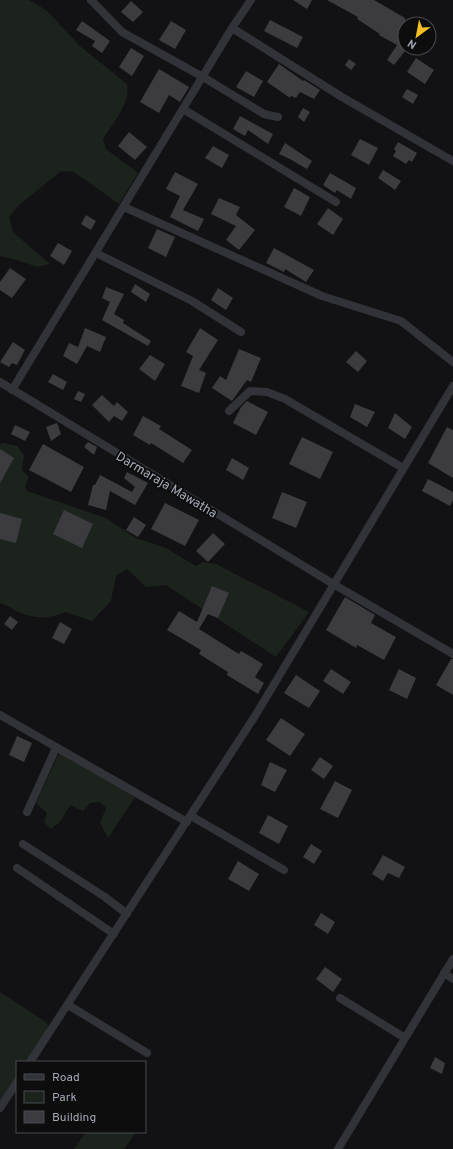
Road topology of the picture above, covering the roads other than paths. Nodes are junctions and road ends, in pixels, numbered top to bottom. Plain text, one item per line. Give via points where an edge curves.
1 (91, 0) edge
2 (251, 0) edge
3 (232, 28) junction
4 (202, 77) junction
5 (183, 109) junction
6 (278, 117) dead end
7 (453, 162) edge
8 (336, 202) dead end
9 (124, 207) junction
10 (96, 252) junction
11 (241, 332) dead end
12 (453, 362) edge
13 (0, 382) edge
14 (453, 386) edge
15 (12, 390) junction
16 (229, 411) dead end
17 (403, 468) junction
18 (335, 585) junction
19 (453, 654) edge
20 (0, 715) edge
21 (56, 748) junction
22 (27, 812) dead end
23 (189, 819) junction
24 (23, 844) dead end
25 (17, 868) dead end
26 (284, 870) dead end
27 (127, 914) junction
28 (114, 934) junction
29 (453, 959) edge
30 (444, 973) junction
31 (453, 979) edge
32 (340, 998) dead end
33 (68, 1005) junction
34 (405, 1038) junction
35 (147, 1053) dead end
36 (31, 1061) edge
37 (16, 1084) edge
38 (0, 1108) edge
39 (338, 1149) edge

1 - 4 street via 122,32
2 - 3 street
3 - 4 street
3 - 7 street
4 - 5 street
4 - 6 street via 264,114
5 - 8 street
5 - 9 street
9 - 10 street
9 - 12 street via 322,296 401,321
10 - 11 street via 192,301
10 - 15 street
13 - 15 street, Darmaraja Mawatha
14 - 17 street
15 - 18 street, Darmaraja Mawatha
16 - 17 street via 250,392 267,392 285,399
17 - 18 street
18 - 19 street, Darmaraja Mawatha
18 - 23 street
20 - 21 street
21 - 22 street
21 - 23 street
23 - 26 street
23 - 27 street
24 - 27 street
25 - 28 street
27 - 28 street
28 - 33 street
29 - 30 street
30 - 31 street
30 - 34 street
32 - 34 street
33 - 35 street
33 - 36 street
34 - 39 street
37 - 38 street

